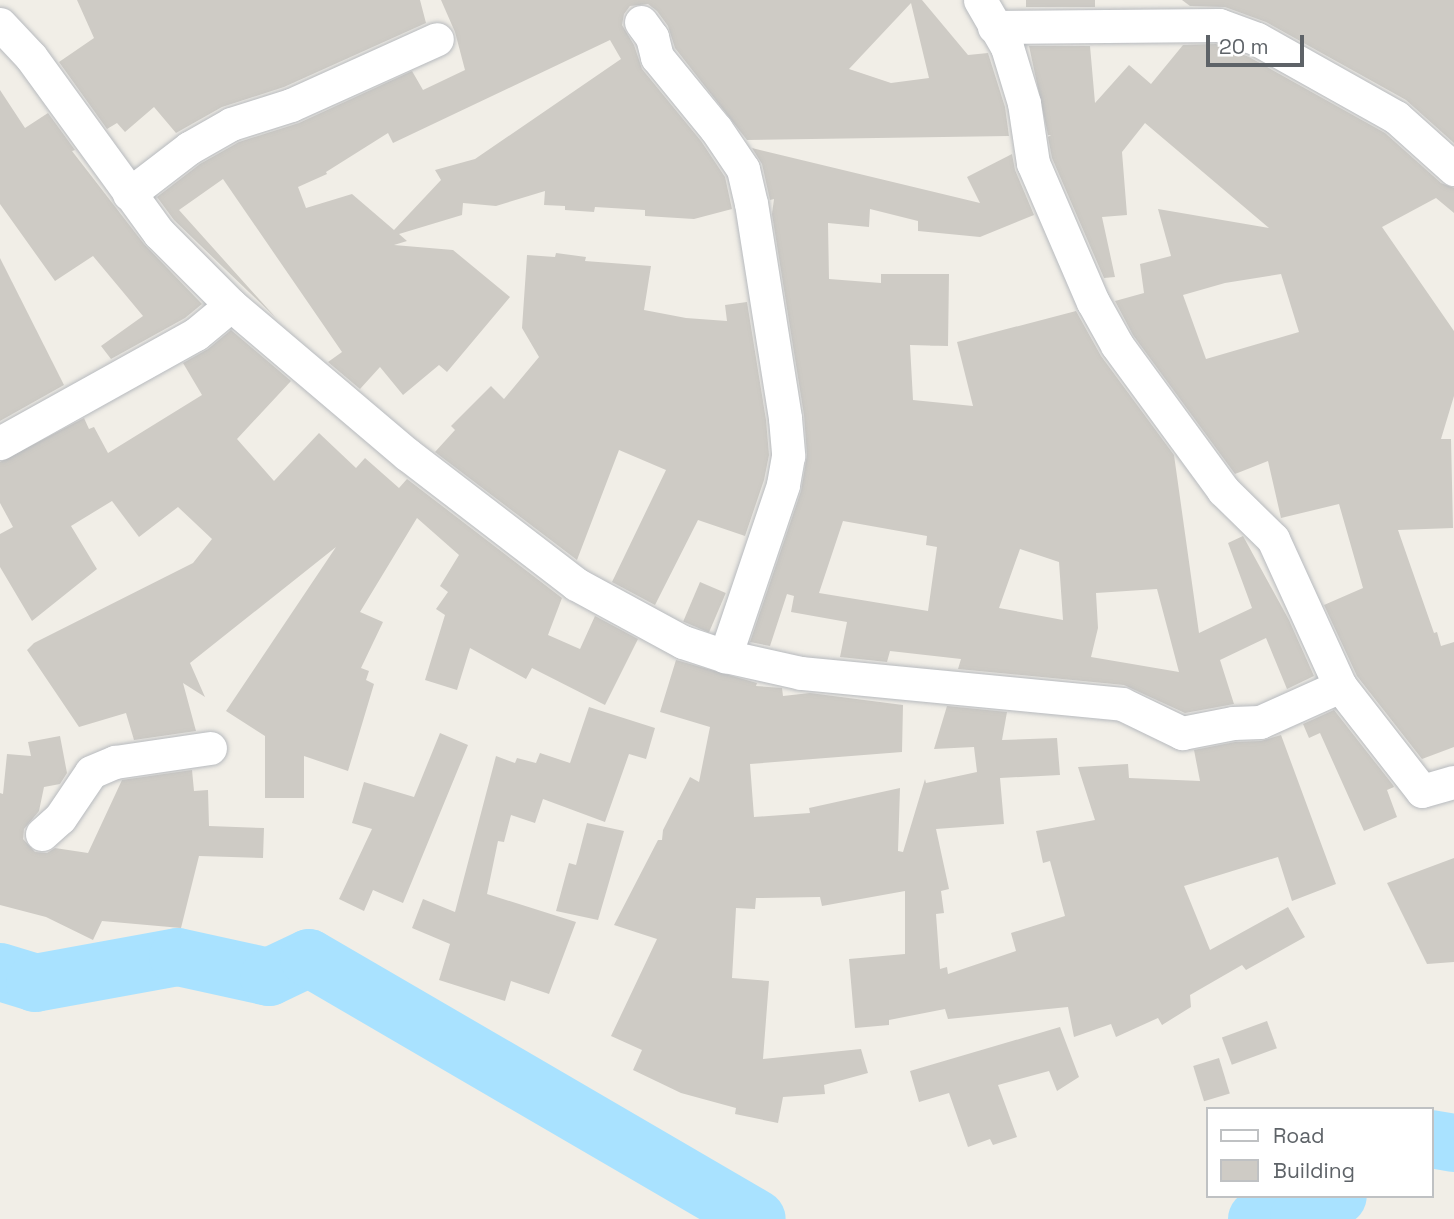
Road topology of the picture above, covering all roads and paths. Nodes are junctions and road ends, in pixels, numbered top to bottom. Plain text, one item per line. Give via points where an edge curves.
1 (987, 13) edge
2 (641, 22) dead end
3 (0, 24) edge
4 (437, 39) dead end
5 (1454, 169) edge
6 (129, 194) junction
7 (231, 305) junction
8 (0, 443) edge
9 (724, 656) junction
10 (1340, 686) junction
11 (210, 748) dead end
12 (1454, 782) edge
13 (42, 834) dead end

1 - 5 street via 1219,25 1257,38 1396,117
1 - 10 street via 1007,47 1024,103 1033,163 1093,302 1117,345 1223,490 1273,539
2 - 9 street via 652,37 657,57 743,169 785,418 788,456 783,485
3 - 6 street via 31,57
4 - 6 street via 291,105 231,124
6 - 7 street via 159,233
7 - 8 street via 196,334
7 - 9 street via 408,455 576,584 683,642
9 - 10 street via 838,678 1122,704 1182,733 1260,722
10 - 12 street via 1422,791
11 - 13 street via 115,762 91,772 60,818

